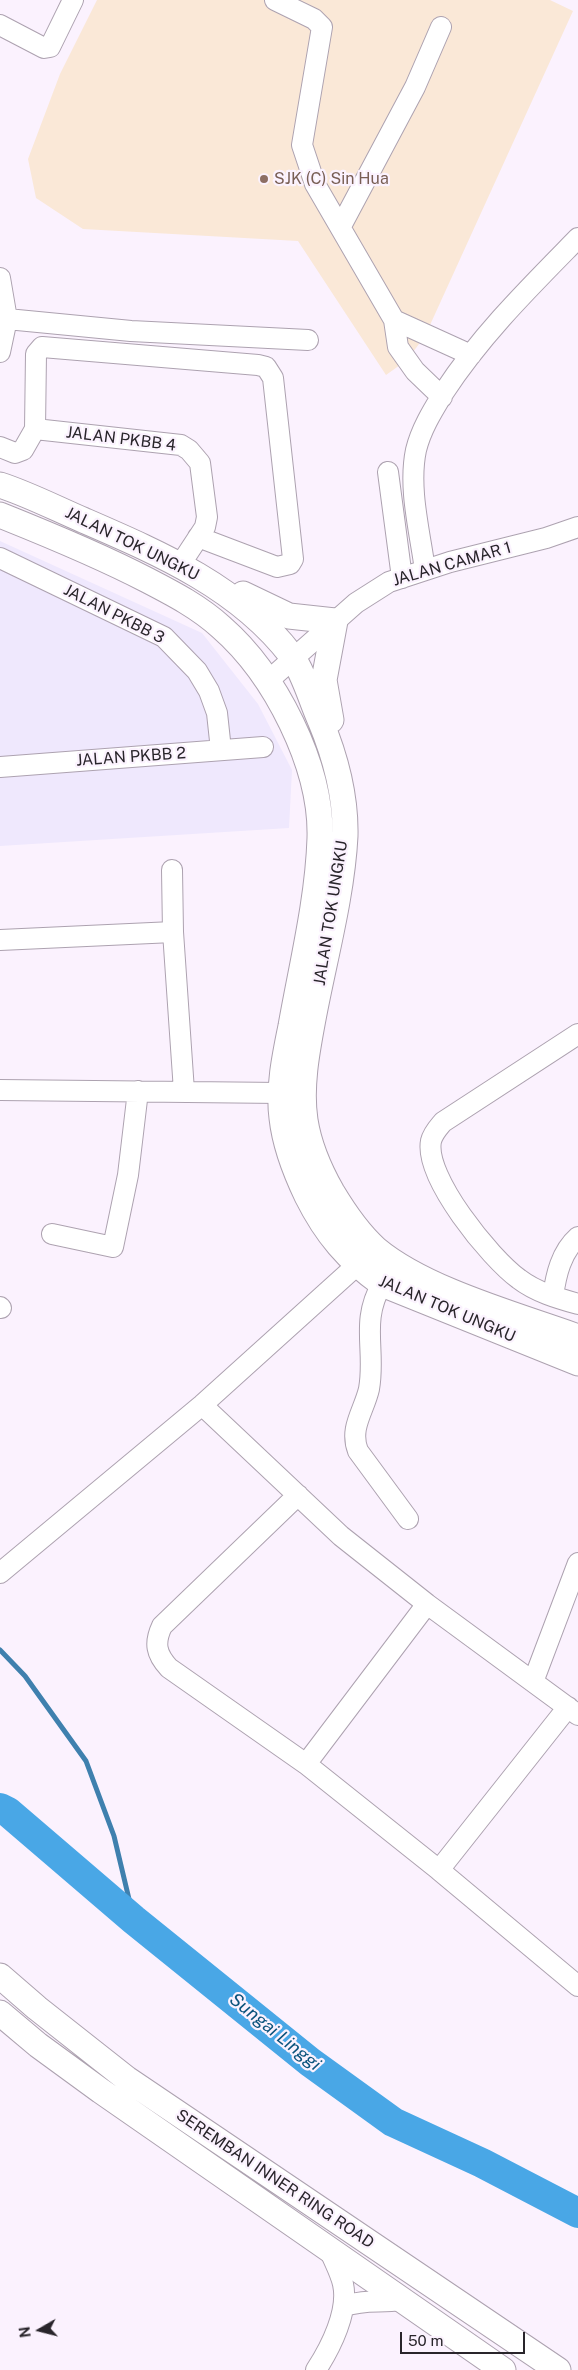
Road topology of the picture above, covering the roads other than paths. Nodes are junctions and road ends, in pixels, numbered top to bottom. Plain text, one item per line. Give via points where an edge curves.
1 (73, 0) edge
2 (275, 0) edge
3 (0, 25) edge
4 (441, 26) dead end
5 (341, 226) junction
6 (578, 238) edge
7 (0, 278) edge
8 (7, 319) junction
9 (394, 320) junction
10 (308, 340) dead end
11 (0, 352) edge
12 (471, 355) junction
13 (442, 397) junction
14 (35, 429) junction
15 (0, 447) edge
16 (388, 472) dead end
17 (0, 485) edge
18 (0, 515) edge
19 (578, 527) edge
20 (198, 537) junction
21 (0, 558) edge
22 (180, 565) junction
23 (425, 570) junction
24 (402, 578) junction
25 (224, 592) junction
26 (335, 621) junction
27 (293, 657) junction
28 (269, 680) junction
29 (263, 747) dead end
30 (221, 750) junction
31 (335, 754) junction
32 (0, 767) edge
33 (172, 870) dead end
34 (173, 932) junction
35 (0, 940) edge
36 (578, 1034) edge
37 (0, 1090) edge
38 (138, 1091) junction
39 (184, 1091) junction
40 (281, 1093) junction
41 (52, 1234) dead end
42 (578, 1237) edge
43 (356, 1266) junction
44 (382, 1284) junction
45 (553, 1296) junction
46 (578, 1304) edge
47 (578, 1337) edge
48 (578, 1363) edge
49 (202, 1405) junction
50 (298, 1495) junction
51 (408, 1519) dead end
52 (578, 1563) edge
53 (0, 1573) edge
54 (428, 1604) junction
55 (532, 1682) junction
56 (573, 1711) edge
57 (306, 1764) junction
58 (439, 1870) junction
59 (0, 1976) edge
60 (578, 1986) edge
61 (0, 2013) edge
62 (329, 2248) junction
63 (401, 2300) junction
64 (344, 2306) junction
65 (316, 2370) edge
66 (503, 2370) edge
67 (558, 2370) edge

1 - 3 street via 50,48 44,48
2 - 5 street via 314,19 322,27 302,144 315,184
4 - 5 street via 416,87
5 - 9 street
6 - 12 street via 502,315
7 - 8 street
8 - 10 street via 131,331
8 - 11 street
9 - 12 street
9 - 13 street via 398,347 414,371
12 - 13 street
13 - 23 street via 431,413 416,450 413,484
14 - 15 street via 23,450 16,453
14 - 20 street, JALAN PKBB 4 via 181,445 189,450 200,464 207,517
14 - 20 street via 36,354 42,347 266,367 273,378 293,559 290,564 277,567
16 - 24 street
17 - 22 main road, JALAN TOK UNGKU
18 - 28 main road, JALAN TOK UNGKU via 96,553 189,601 221,626
19 - 23 street, JALAN CAMAR 1
20 - 22 street, JALAN PKBB 4
21 - 30 street, JALAN PKBB 3 via 164,637 197,671 209,691 217,713
22 - 25 main road, JALAN TOK UNGKU
23 - 24 street, JALAN CAMAR 1
24 - 26 street, JALAN CAMAR 1 via 389,582
25 - 26 main road via 236,591 288,616
25 - 27 main road, JALAN TOK UNGKU via 261,621
26 - 27 street, JALAN CAMAR 1
26 - 31 main road via 324,680 337,741
27 - 28 street, JALAN CAMAR 1
27 - 31 main road, JALAN TOK UNGKU
28 - 40 main road, JALAN TOK UNGKU via 307,760 318,798 320,836 317,874
29 - 30 street, JALAN PKBB 2
30 - 32 street, JALAN PKBB 2
31 - 47 main road, JALAN TOK UNGKU via 345,834 341,874 308,1046 304,1092 310,1146 322,1174 352,1223 376,1248 443,1288
33 - 34 street
34 - 35 street
34 - 39 street
36 - 45 street via 443,1122 432,1141 433,1162 449,1196 483,1246 518,1279
37 - 38 street
38 - 39 street
38 - 41 street via 128,1175 113,1247
39 - 40 street
40 - 43 main road, JALAN TOK UNGKU via 286,1146 298,1178 330,1234
42 - 45 street via 563,1259
43 - 44 main road, JALAN TOK UNGKU
43 - 49 street
44 - 48 main road, JALAN TOK UNGKU
44 - 51 street via 371,1308 369,1388 354,1432 355,1442 358,1451
45 - 46 street
49 - 50 street
49 - 53 street
50 - 54 street via 341,1536
50 - 57 street via 162,1626 156,1637 156,1648 169,1668
52 - 55 street
54 - 55 street
54 - 57 street
55 - 56 street
56 - 58 street
57 - 58 street
58 - 60 street
59 - 67 main road, SEREMBAN INNER RING ROAD via 127,2079
61 - 62 main road, SEREMBAN INNER RING ROAD via 101,2091
62 - 63 main road, SEREMBAN INNER RING ROAD
62 - 64 street via 344,2285
63 - 64 street via 363,2301
63 - 66 main road, SEREMBAN INNER RING ROAD
64 - 65 street

